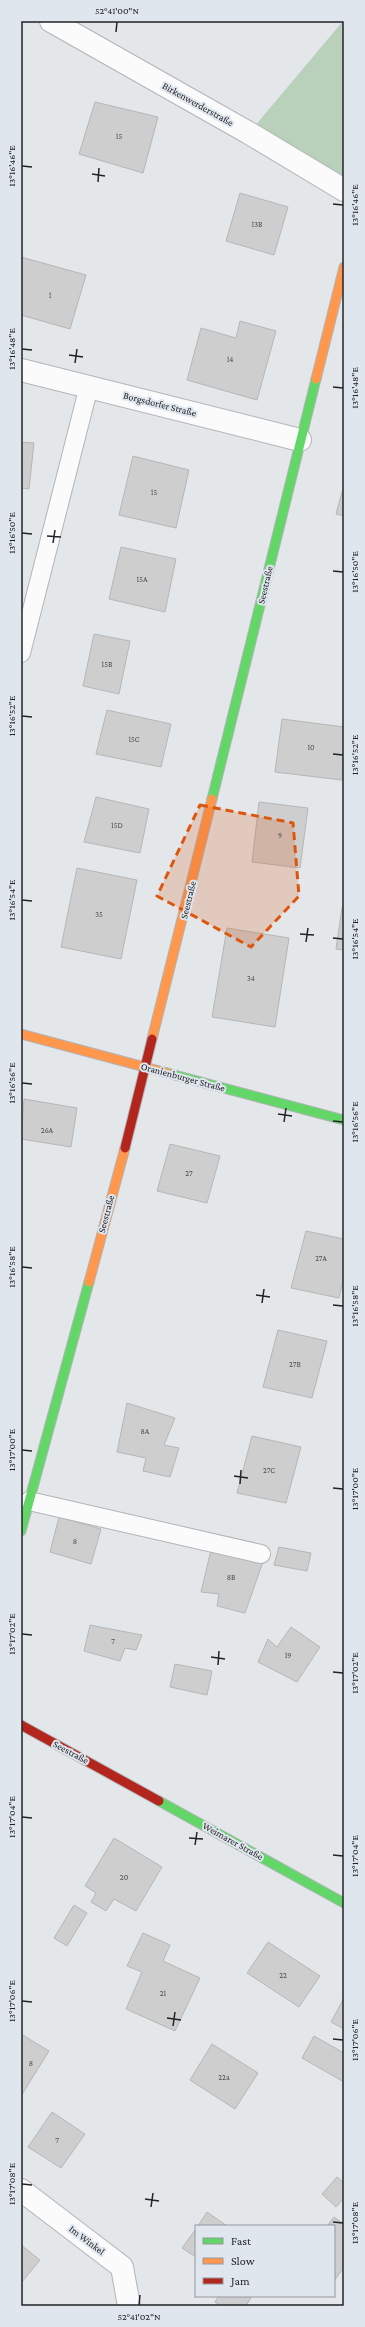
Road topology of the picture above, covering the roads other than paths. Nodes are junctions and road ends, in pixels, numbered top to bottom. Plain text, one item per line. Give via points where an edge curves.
1 (51, 21) edge
2 (344, 190) edge
3 (344, 267) edge
4 (21, 370) edge
5 (89, 386) junction
6 (300, 440) junction
7 (21, 652) edge
8 (21, 1034) edge
9 (145, 1067) junction
10 (344, 1120) edge
11 (30, 1501) junction
12 (21, 1531) edge
13 (261, 1554) dead end
14 (21, 1725) edge
15 (122, 1779) joint
16 (344, 1903) edge
17 (21, 2190) edge
18 (127, 2306) edge

1 - 2 street, Birkenwerderstraße
3 - 6 street, Seestraße
4 - 5 street, Borgsdorfer Straße
5 - 6 street, Borgsdorfer Straße
5 - 7 lane
6 - 9 street, Seestraße via 186,912
8 - 9 street, Oranienburger Straße
9 - 10 street, Oranienburger Straße
9 - 11 street, Seestraße
11 - 12 street, Seestraße
11 - 13 lane
14 - 15 street, Seestraße
15 - 16 street, Weimarer Straße
17 - 18 street, Im Winkel via 122,2267

